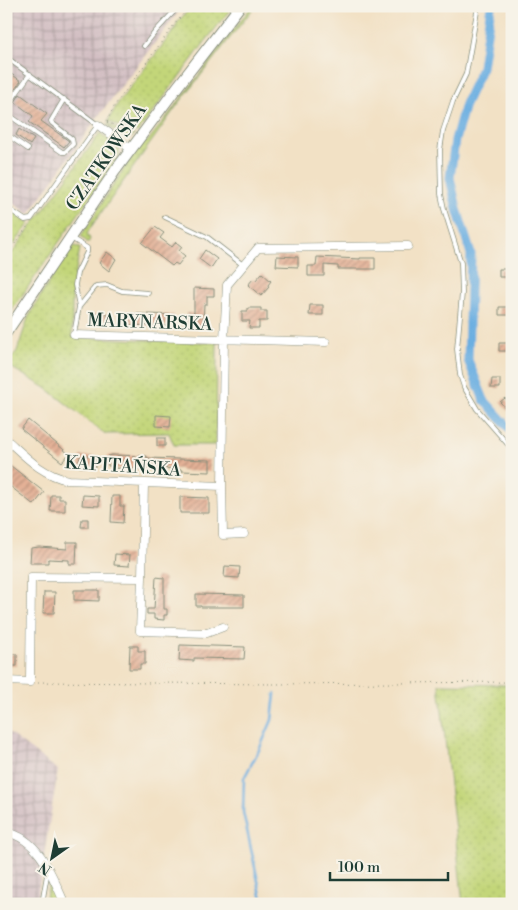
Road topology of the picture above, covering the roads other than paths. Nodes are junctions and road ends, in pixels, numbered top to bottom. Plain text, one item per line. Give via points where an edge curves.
1 (179, 6) edge
2 (240, 6) edge
3 (478, 6) edge
4 (144, 46) dead end
5 (6, 57) edge
6 (30, 74) junction
7 (64, 99) junction
8 (6, 108) edge
9 (6, 113) edge
10 (12, 117) junction
11 (6, 124) edge
12 (98, 124) junction
13 (6, 134) edge
14 (28, 149) dead end
15 (131, 149) junction
16 (6, 207) edge
17 (165, 218) dead end
18 (69, 237) junction
19 (408, 246) dead end
20 (243, 265) junction
21 (148, 293) dead end
22 (79, 307) junction
23 (6, 333) edge
24 (74, 335) joint
25 (224, 339) junction
26 (326, 342) dead end
27 (6, 439) edge
28 (512, 449) edge
29 (144, 484) junction
30 (222, 486) junction
31 (244, 534) dead end
32 (142, 578) junction
33 (223, 627) dead end
34 (6, 681) edge
35 (6, 832) edge
36 (48, 868) junction
37 (42, 904) edge
38 (65, 904) edge

1 - 4 lane
2 - 15 street, CZATKOWSKA
3 - 28 lane via 466,74 443,131 440,179 444,209 461,263 457,349 460,375 477,409
5 - 6 lane
6 - 7 lane
6 - 8 lane
7 - 10 lane via 51,120 72,140 73,144 65,152
7 - 12 lane
9 - 10 lane
10 - 11 lane
12 - 15 street
12 - 16 lane via 30,219 25,220
13 - 14 lane
15 - 18 street, CZATKOWSKA
17 - 20 lane via 207,237
18 - 22 lane via 87,248 75,285
18 - 23 street, CZATKOWSKA
19 - 20 street, MARYNARSKA via 258,248
20 - 25 street, MARYNARSKA via 227,285
21 - 22 lane via 96,286
22 - 24 lane
24 - 25 street, MARYNARSKA
25 - 26 street, MARYNARSKA
25 - 30 street
27 - 29 street, KAPITAŃSKA via 43,471 61,479
29 - 30 street, KAPITAŃSKA
29 - 32 street
30 - 31 street via 223,535
32 - 33 street via 140,631 207,633
32 - 34 street via 30,577 30,682
35 - 36 street via 31,845
36 - 37 lane
36 - 38 street

